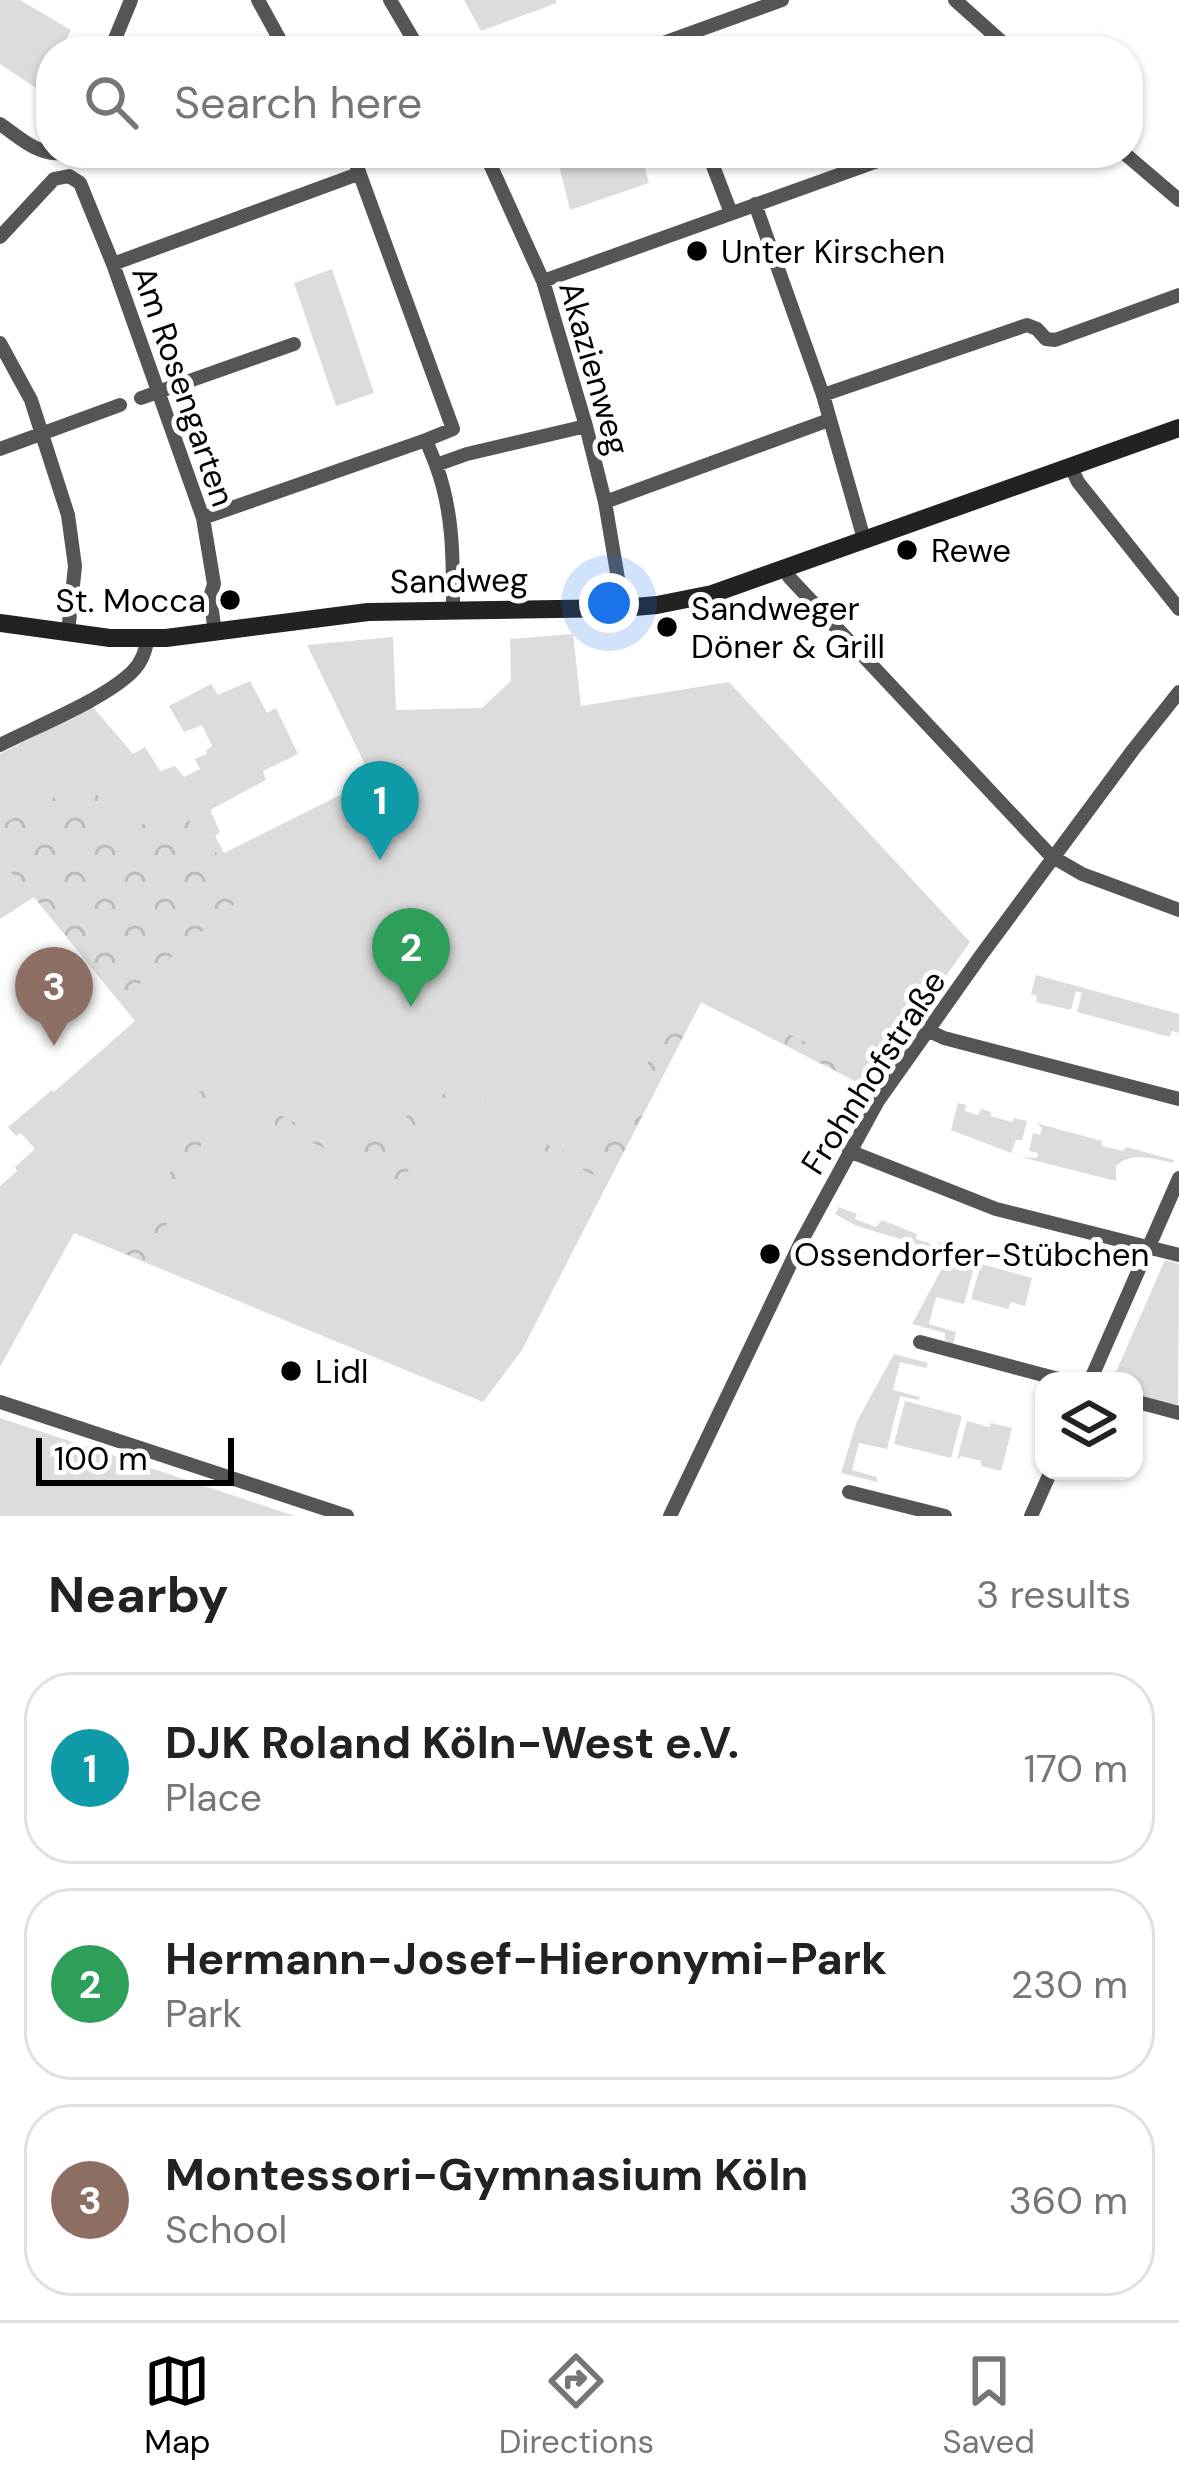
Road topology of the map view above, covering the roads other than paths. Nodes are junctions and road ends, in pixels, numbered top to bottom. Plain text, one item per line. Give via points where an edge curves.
1 (258, 0) edge
2 (390, 0) edge
3 (782, 0) edge
4 (955, 0) edge
5 (124, 3) edge
6 (114, 36) edge
7 (278, 36) edge
8 (411, 36) edge
9 (693, 36) edge
10 (995, 36) edge
11 (0, 124) edge
12 (36, 148) edge
13 (356, 168) edge
14 (492, 168) edge
15 (714, 168) edge
16 (857, 168) edge
17 (1142, 168) edge
18 (358, 174) junction
19 (1179, 200) edge
20 (755, 204) junction
21 (731, 213) junction
22 (0, 237) edge
23 (113, 264) junction
24 (542, 281) junction
25 (1179, 295) edge
26 (0, 343) edge
27 (294, 344) dead end
28 (157, 392) junction
29 (823, 395) junction
30 (141, 398) dead end
31 (120, 405) dead end
32 (829, 420) junction
33 (586, 426) junction
34 (1179, 428) edge
35 (42, 434) junction
36 (426, 440) junction
37 (0, 449) edge
38 (436, 465) junction
39 (1070, 465) junction
40 (604, 502) junction
41 (203, 518) junction
42 (864, 539) junction
43 (785, 568) junction
44 (622, 608) junction
45 (1179, 609) edge
46 (453, 612) junction
47 (0, 623) edge
48 (215, 632) junction
49 (68, 633) junction
50 (148, 638) junction
51 (1179, 692) edge
52 (0, 745) edge
53 (1053, 857) junction
54 (1179, 910) edge
55 (927, 1030) junction
56 (1179, 1099) edge
57 (849, 1151) junction
58 (1179, 1178) edge
59 (1151, 1246) junction
60 (1179, 1255) edge
61 (920, 1342) dead end
62 (1094, 1372) edge
63 (1035, 1373) edge
64 (0, 1402) edge
65 (1143, 1403) edge
66 (1179, 1413) edge
67 (1047, 1480) edge
68 (849, 1492) dead end
69 (347, 1516) edge
70 (670, 1516) edge
71 (945, 1516) edge
72 (1031, 1516) edge

1 - 7 street
2 - 8 street
3 - 9 street
4 - 10 street
5 - 6 street
11 - 12 street
13 - 18 street
14 - 24 street, Akazienweg
15 - 21 street
16 - 20 street
17 - 19 street
18 - 23 street
18 - 36 street via 453,430
20 - 21 street
20 - 29 street
21 - 24 street
22 - 23 street, Am Rosengarten via 62,176 80,183
23 - 28 street, Am Rosengarten
24 - 33 street, Akazienweg
25 - 29 street via 1055,340 1028,325
26 - 35 street
27 - 28 street
28 - 30 street
28 - 41 street, Am Rosengarten
29 - 32 street
31 - 35 street
32 - 40 street
32 - 42 street
33 - 38 street
33 - 40 street, Akazienweg
34 - 39 street, Sandweg
35 - 37 street
35 - 49 street via 72,538
36 - 38 street
36 - 41 street
38 - 46 street via 449,504
39 - 42 street, Sandweg
39 - 45 street
40 - 44 street, Akazienweg
41 - 48 street, Am Rosengarten
42 - 43 street, Sandweg
43 - 44 street, Sandweg via 712,594
43 - 53 street
44 - 46 street, Sandweg
46 - 48 street, Sandweg via 368,612
47 - 49 street, Sandweg
48 - 50 street, Sandweg
49 - 50 street, Sandweg
50 - 52 street via 129,675
51 - 53 street, Frohnhofstraße
53 - 54 street
53 - 55 street, Frohnhofstraße
55 - 56 street
55 - 57 street, Frohnhofstraße
57 - 59 street via 996,1209
57 - 70 street, Frohnhofstraße
58 - 59 street
59 - 60 street
59 - 62 street
61 - 63 street
64 - 69 street
65 - 66 street
67 - 72 street
68 - 71 street

